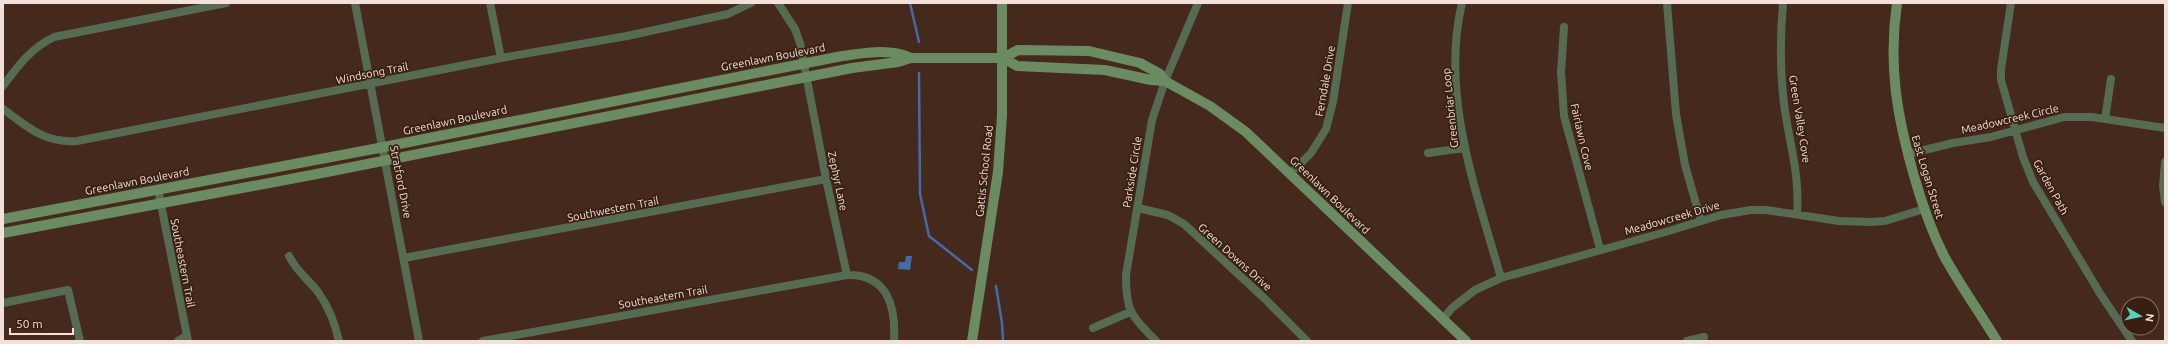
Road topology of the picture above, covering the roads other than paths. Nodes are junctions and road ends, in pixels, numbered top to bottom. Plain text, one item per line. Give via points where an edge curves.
1 (226, 3) edge
2 (355, 3) edge
3 (490, 3) edge
4 (752, 3) edge
5 (778, 3) edge
6 (1002, 3) edge
7 (1198, 3) edge
8 (1348, 3) edge
9 (1462, 3) edge
10 (1667, 3) edge
11 (1782, 3) edge
12 (1897, 3) edge
13 (2011, 3) edge
14 (1564, 27) dead end
15 (501, 58) junction
16 (910, 58) junction
17 (1003, 58) junction
18 (805, 63) junction
19 (807, 77) junction
20 (2111, 79) dead end
21 (1165, 81) junction
22 (370, 85) junction
23 (3, 86) edge
24 (3, 108) edge
25 (2105, 119) junction
26 (2165, 128) edge
27 (2014, 130) junction
28 (384, 147) junction
29 (1464, 148) junction
30 (1428, 154) dead end
31 (1908, 154) junction
32 (386, 160) junction
33 (2165, 162) edge
34 (1291, 173) junction
35 (826, 179) junction
36 (158, 189) junction
37 (2165, 202) edge
38 (160, 203) junction
39 (1138, 208) junction
40 (1924, 209) junction
41 (1797, 214) junction
42 (3, 219) edge
43 (1701, 221) junction
44 (3, 233) edge
45 (1600, 249) junction
46 (289, 256) dead end
47 (404, 258) junction
48 (847, 275) junction
49 (1501, 278) junction
50 (3, 303) edge
51 (1130, 312) junction
52 (1443, 319) junction
53 (1093, 328) dead end
54 (1704, 337) dead end
55 (187, 339) edge
56 (80, 341) edge
57 (178, 341) edge
58 (339, 341) edge
59 (419, 341) edge
60 (482, 341) edge
61 (894, 341) edge
62 (972, 341) edge
63 (1156, 341) edge
64 (1307, 341) edge
65 (1466, 341) edge
66 (1687, 341) edge
67 (1997, 341) edge
68 (2132, 341) edge

1 - 23 street via 54,37 26,56
2 - 22 street, Stratford Drive
3 - 15 street
4 - 15 street, Windsong Trail via 728,14 627,36
5 - 18 street, Zephyr Lane via 795,29
6 - 17 main road, Gattis School Road
7 - 21 street, Parkside Circle
8 - 34 street, Ferndale Drive via 1333,102 1326,129 1311,153
9 - 29 street, Greenbriar Loop via 1456,55
10 - 43 street via 1676,114 1685,164
11 - 41 street, Green Valley Cove via 1781,67 1784,104 1799,189
12 - 31 main road, East Logan Street via 1893,70 1900,123
13 - 27 street, Garden Path via 2001,80
14 - 45 street, Fairlawn Cove via 1561,72 1564,116
15 - 22 street, Windsong Trail
16 - 17 main road, Greenlawn Boulevard
16 - 18 main road, Greenlawn Boulevard via 898,52 880,52
16 - 19 main road, Greenlawn Boulevard
17 - 21 main road, Greenlawn Boulevard via 1017,66 1105,70
17 - 21 main road, Greenlawn Boulevard via 1018,50 1089,51 1140,63 1160,74
17 - 62 main road, Gattis School Road via 998,172
18 - 19 street, Zephyr Lane
18 - 28 main road, Greenlawn Boulevard
19 - 32 main road, Greenlawn Boulevard
19 - 35 street, Zephyr Lane
20 - 25 street
21 - 34 main road, Greenlawn Boulevard via 1229,118
21 - 39 street, Parkside Circle via 1152,120
22 - 24 street, Windsong Trail via 78,142 59,141 41,136
22 - 28 street, Stratford Drive
25 - 26 street, Meadowcreek Circle
25 - 27 street, Meadowcreek Circle via 2064,117
27 - 31 street, Meadowcreek Circle
27 - 68 street, Garden Path via 2033,182 2101,295
28 - 32 street, Stratford Drive
28 - 36 main road, Greenlawn Boulevard
29 - 30 street
29 - 49 street, Greenbriar Loop
31 - 40 main road, East Logan Street
32 - 38 main road, Greenlawn Boulevard
32 - 47 street, Stratford Drive
33 - 37 street
34 - 52 main road, Greenlawn Boulevard
35 - 47 street, Southwestern Trail
35 - 48 street, Zephyr Lane
36 - 38 street, Southeastern Trail
36 - 42 main road, Greenlawn Boulevard
38 - 44 main road, Greenlawn Boulevard
38 - 55 street, Southeastern Trail
39 - 51 street, Parkside Circle via 1126,275
39 - 64 street, Green Downs Drive via 1168,215 1184,224
40 - 41 street, Meadowcreek Drive via 1900,217 1870,222 1839,221
40 - 67 main road, East Logan Street via 1945,257
41 - 43 street, Meadowcreek Drive via 1751,210
43 - 45 street, Meadowcreek Drive
45 - 49 street, Meadowcreek Drive
46 - 58 street via 296,269 318,292 332,316
47 - 59 street, Stratford Drive
48 - 60 street, Southeastern Trail
48 - 61 street via 865,277 886,292 894,315
49 - 52 street, Meadowcreek Drive via 1475,290
50 - 56 street via 68,290
51 - 53 street
51 - 63 street, Parkside Circle via 1136,322
52 - 65 main road, Greenlawn Boulevard
54 - 66 street
55 - 57 street

